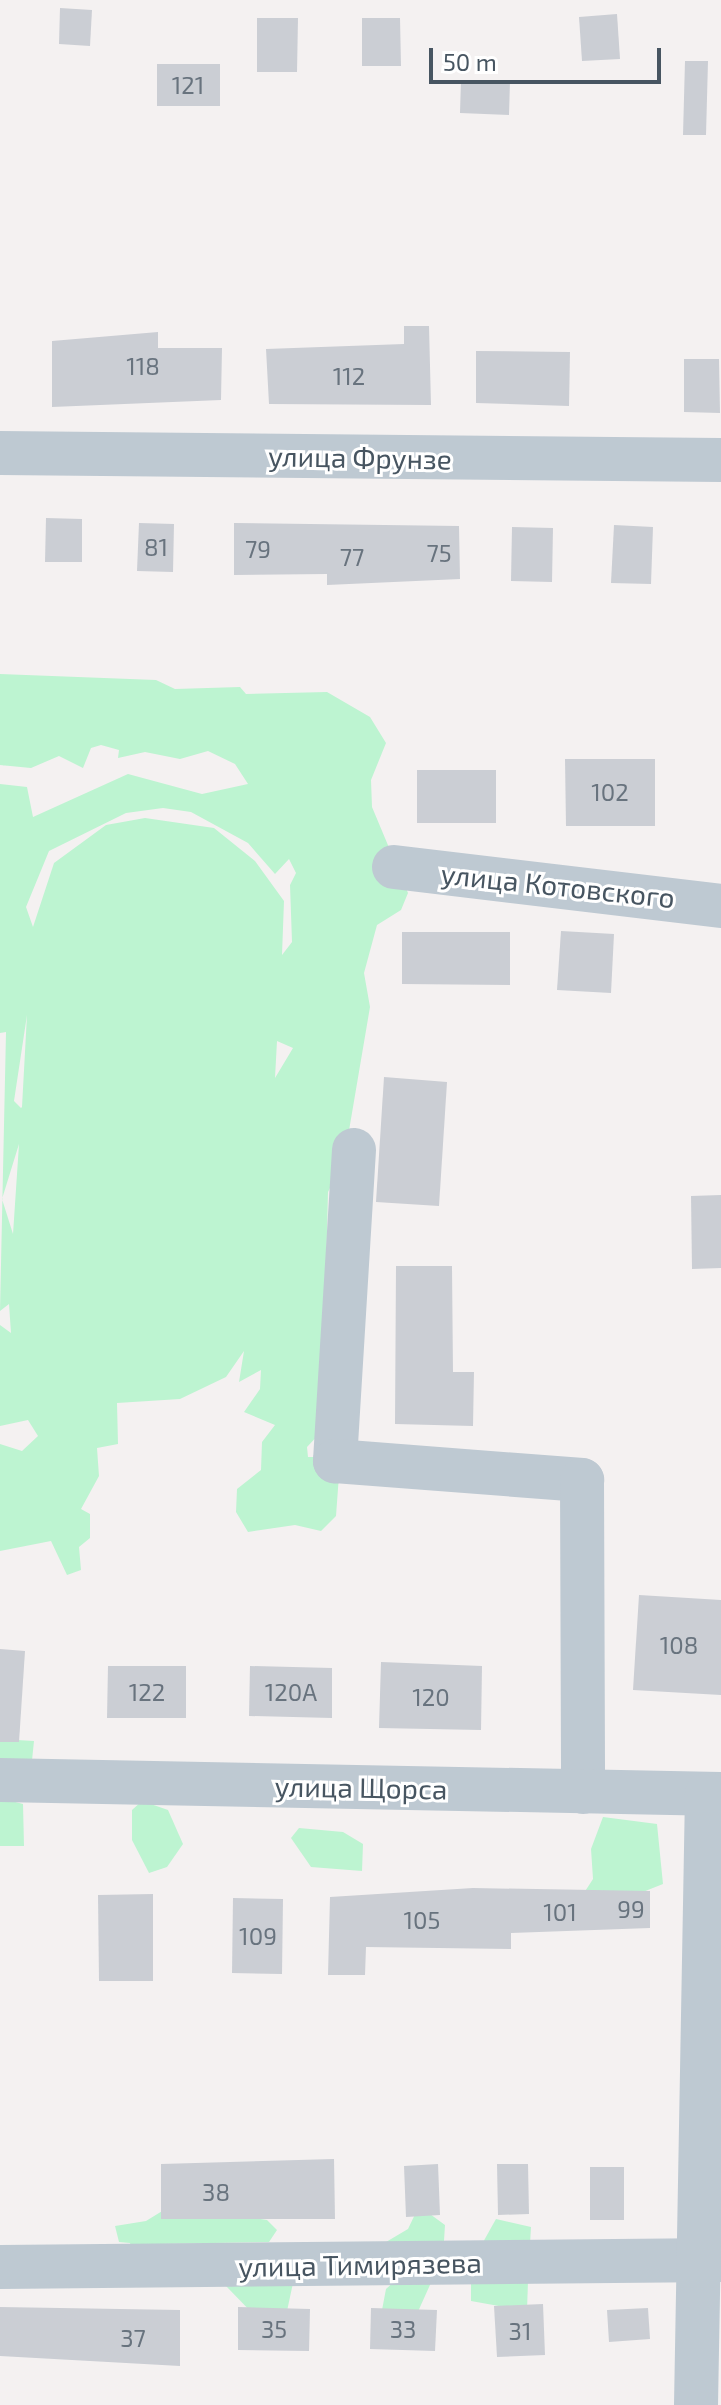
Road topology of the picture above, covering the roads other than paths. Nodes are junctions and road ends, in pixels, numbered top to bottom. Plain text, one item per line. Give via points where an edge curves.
1 (0, 453) edge
2 (721, 460) edge
3 (394, 867) dead end
4 (721, 906) edge
5 (354, 1150) dead end
6 (0, 1780) edge
7 (583, 1792) junction
8 (714, 1794) edge
9 (708, 2260) edge
10 (0, 2267) edge
11 (696, 2405) edge

1 - 2 street, улица Фрунзе
3 - 4 street, улица Котовского
5 - 7 street via 335,1461 582,1480
6 - 7 street, улица Щорса
7 - 8 street, улица Щорса
8 - 9 street
9 - 10 street, улица Тимирязева
9 - 11 street

